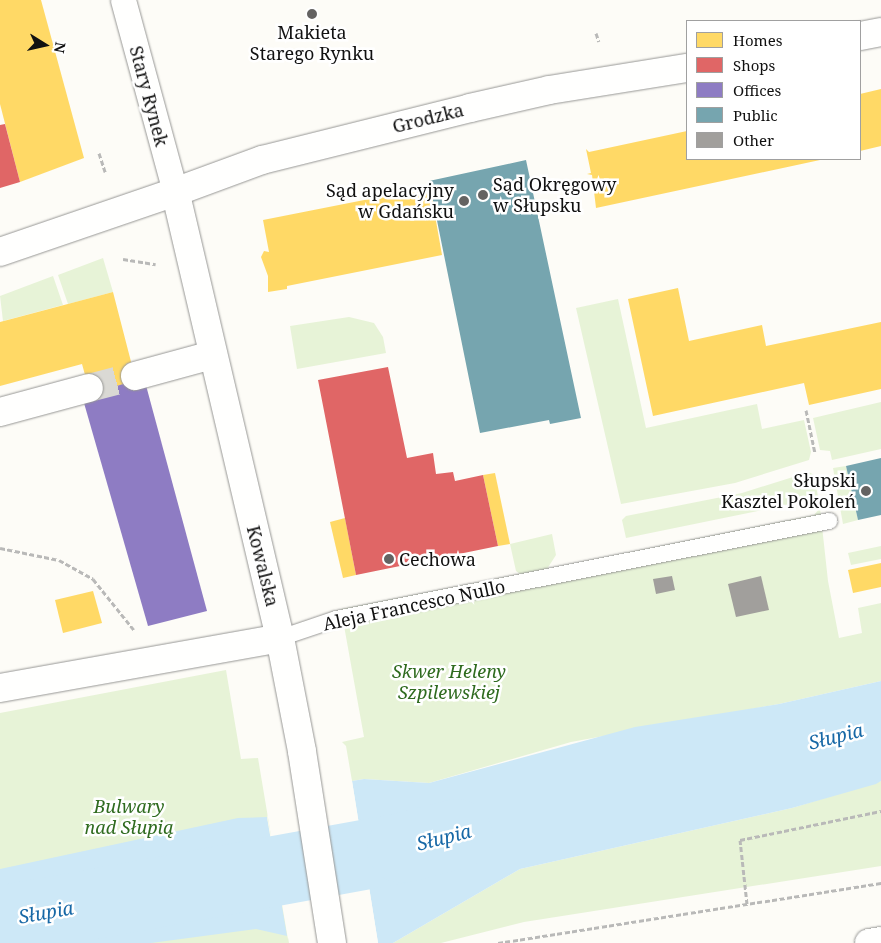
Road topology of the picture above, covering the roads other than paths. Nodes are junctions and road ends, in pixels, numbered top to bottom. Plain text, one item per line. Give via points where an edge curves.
1 (123, 0) edge
2 (881, 32) edge
3 (861, 36) edge
4 (686, 68) edge
5 (175, 192) junction
6 (0, 252) edge
7 (212, 356) junction
8 (135, 376) tunnel mouth
9 (89, 388) tunnel mouth
10 (0, 412) edge
11 (829, 521) dead end
12 (280, 638) junction
13 (0, 688) edge
14 (881, 941) edge
15 (332, 943) edge
16 (868, 943) edge

1 - 5 street, Stary Rynek
2 - 3 street
4 - 5 street, Grodzka via 549,90 470,108 262,160
5 - 6 street, Grodzka
5 - 7 street, Kowalska
7 - 8 street
7 - 12 street, Kowalska
9 - 10 street
11 - 12 lane, Aleja Francesco Nullo via 336,619
12 - 13 street, Aleja Francesco Nullo
12 - 15 street, Kowalska via 302,751
14 - 16 street

